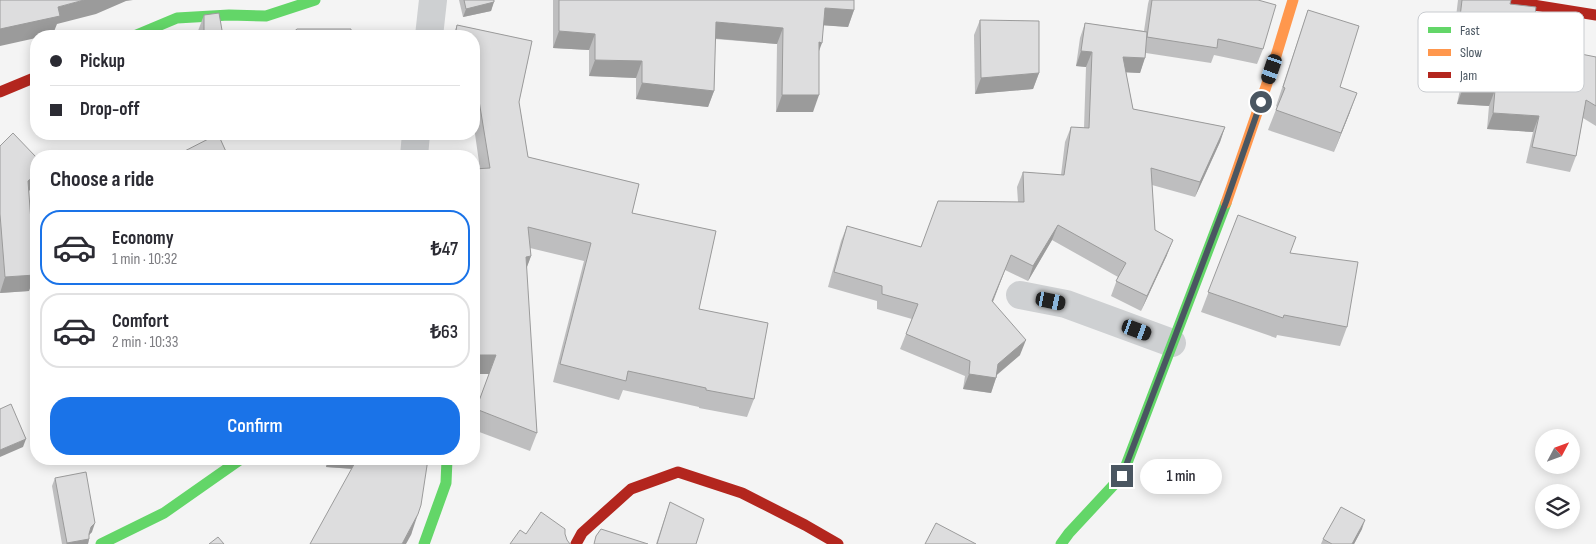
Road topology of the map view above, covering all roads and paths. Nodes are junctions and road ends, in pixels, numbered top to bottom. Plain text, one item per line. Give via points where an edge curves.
1 (315, 0) edge
2 (433, 0) edge
3 (1293, 0) edge
4 (1502, 0) edge
5 (229, 7) edge
6 (1592, 9) edge
7 (148, 30) edge
8 (430, 30) edge
9 (30, 80) edge
10 (0, 92) edge
11 (1020, 295) dead end
12 (1172, 343) junction
13 (232, 465) edge
14 (447, 465) edge
15 (101, 544) edge
16 (424, 544) edge
17 (576, 544) edge
18 (838, 544) edge
19 (1061, 544) edge

1 - 5 street via 266,16
2 - 8 street
3 - 12 street via 1229,193
4 - 6 street
5 - 7 street via 177,18
9 - 10 street
11 - 12 street via 1066,304
12 - 19 street via 1122,476
13 - 15 street via 164,513
14 - 16 street via 446,483
17 - 18 street via 582,534 631,489 678,472 742,493

